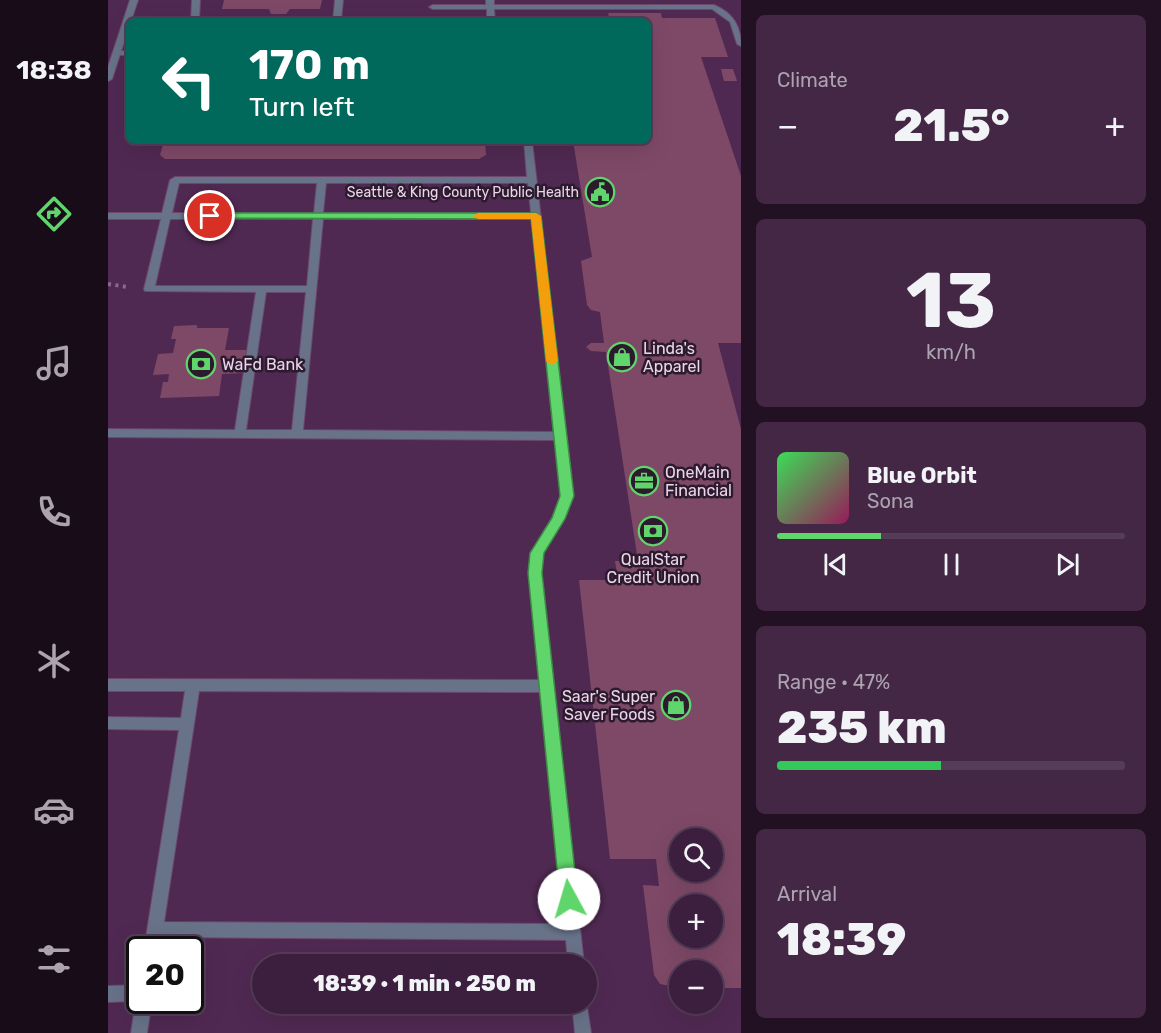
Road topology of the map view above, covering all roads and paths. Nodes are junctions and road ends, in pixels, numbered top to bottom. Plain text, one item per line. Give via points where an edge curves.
1 (134, 0) edge
2 (196, 0) edge
3 (339, 0) edge
4 (490, 3) edge
5 (432, 7) edge
6 (129, 18) edge
7 (195, 18) edge
8 (337, 18) edge
9 (491, 18) edge
10 (126, 27) edge
11 (741, 44) edge
12 (117, 52) junction
13 (126, 53) edge
14 (108, 79) edge
15 (528, 144) edge
16 (322, 180) junction
17 (532, 180) junction
18 (108, 216) edge
19 (166, 216) junction
20 (319, 216) junction
21 (536, 216) junction
22 (261, 289) junction
23 (311, 289) junction
24 (108, 433) edge
25 (240, 434) junction
26 (297, 434) junction
27 (560, 436) junction
28 (108, 685) edge
29 (193, 686) junction
30 (547, 686) junction
31 (108, 723) edge
32 (187, 724) junction
33 (155, 929) junction
34 (572, 932) junction
35 (154, 936) edge
36 (575, 954) edge
37 (126, 993) edge
38 (108, 994) edge
39 (142, 1014) edge
40 (581, 1014) edge
41 (139, 1033) edge
42 (583, 1033) edge

1 - 6 street
2 - 7 street
3 - 8 street
4 - 5 street
4 - 9 street
4 - 11 street via 557,10 714,7 733,21
10 - 12 street
12 - 13 street
12 - 14 street
15 - 17 street
16 - 17 street
16 - 19 street via 175,180
16 - 20 street
17 - 21 street
18 - 19 street
19 - 20 street
19 - 22 street via 148,289
20 - 21 street
20 - 23 street
21 - 27 street
22 - 23 street
22 - 25 street
23 - 26 street
24 - 25 street
25 - 26 street
26 - 27 street
27 - 30 street via 567,496 537,553 535,573
28 - 29 street
29 - 30 street
29 - 32 street
30 - 34 street
31 - 32 street
32 - 33 street
33 - 34 street
33 - 35 street
34 - 36 street
37 - 38 street
39 - 41 street
40 - 42 street

